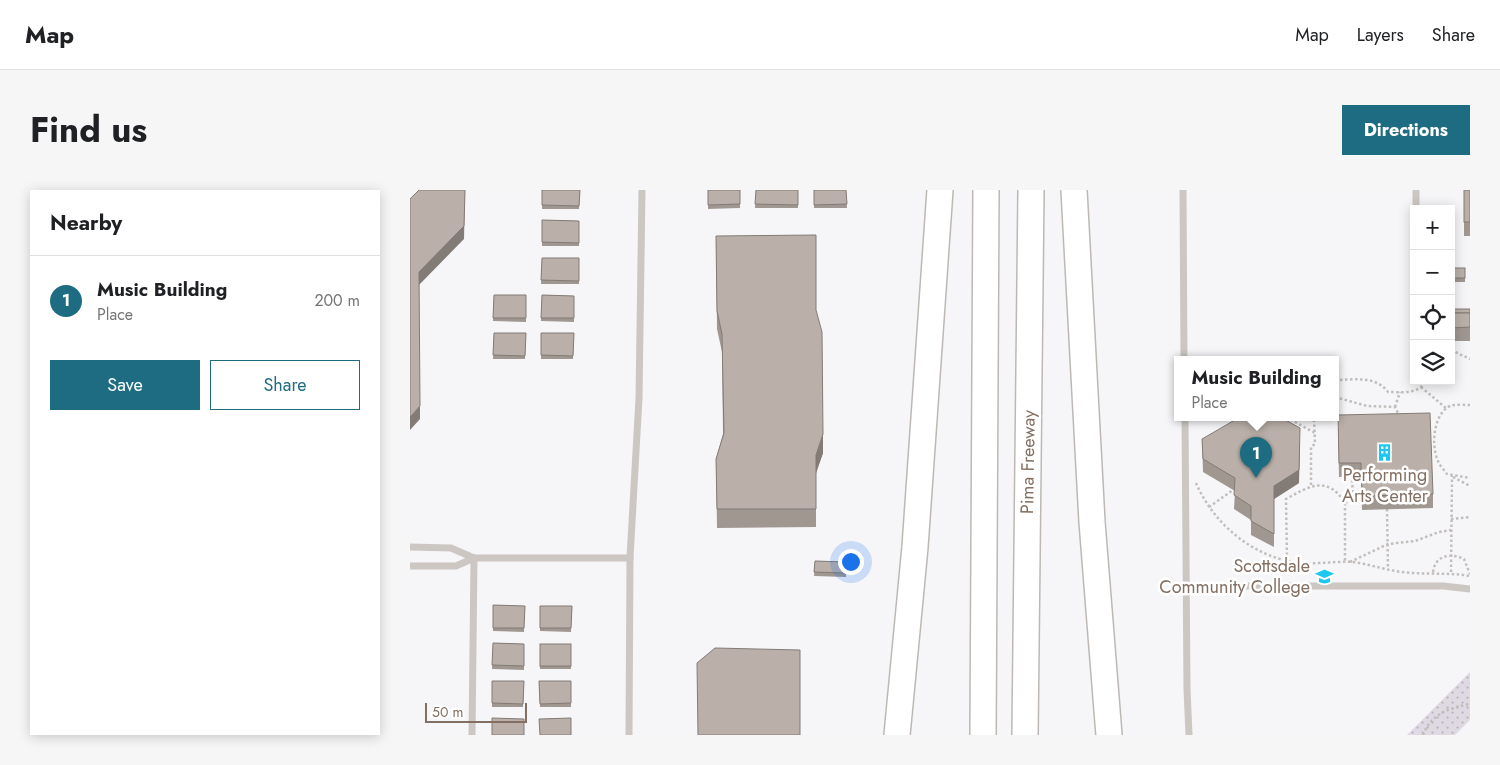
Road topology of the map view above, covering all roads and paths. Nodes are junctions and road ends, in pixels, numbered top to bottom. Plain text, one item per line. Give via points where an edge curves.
1 (642, 190) edge
2 (940, 190) edge
3 (986, 190) edge
4 (1031, 190) edge
5 (1074, 190) edge
6 (1183, 190) edge
7 (1416, 190) edge
8 (1416, 205) edge
9 (1455, 352) edge
10 (1184, 356) edge
11 (1470, 359) edge
12 (1339, 380) edge
13 (1421, 386) joint
14 (1400, 392) junction
15 (1339, 399) edge
16 (1470, 405) edge
17 (1395, 406) junction
18 (1447, 409) junction
19 (1400, 420) edge
20 (1429, 420) edge
21 (1185, 421) edge
22 (1293, 421) edge
23 (1314, 421) edge
24 (1438, 421) junction
25 (1314, 433) junction
26 (1352, 476) edge
27 (1452, 476) junction
28 (1193, 477) dead end
29 (1470, 478) edge
30 (1311, 485) junction
31 (1470, 486) edge
32 (1233, 490) edge
33 (1345, 503) junction
34 (1209, 507) junction
35 (1387, 509) edge
36 (1470, 518) edge
37 (1452, 519) junction
38 (1451, 530) junction
39 (1388, 544) junction
40 (410, 547) edge
41 (1451, 556) junction
42 (474, 558) junction
43 (630, 558) junction
44 (1287, 560) junction
45 (1347, 562) junction
46 (1468, 563) edge
47 (410, 566) edge
48 (1388, 569) junction
49 (1433, 572) junction
50 (1451, 572) junction
51 (1470, 575) edge
52 (1187, 586) junction
53 (1470, 589) edge
54 (1470, 704) edge
55 (472, 735) edge
56 (629, 735) edge
57 (897, 735) edge
58 (983, 735) edge
59 (1025, 735) edge
60 (1108, 735) edge
61 (1189, 735) edge
62 (1423, 735) edge

1 - 43 lane via 638,398
2 - 57 highway via 915,547
3 - 58 highway
4 - 59 highway, Pima Freeway
5 - 60 highway via 1091,512
6 - 10 lane
7 - 8 lane
9 - 11 path
12 - 14 path via 1373,380 1388,392
13 - 14 path via 1412,392
13 - 18 path
14 - 17 path
15 - 17 path via 1367,406
16 - 18 path
17 - 19 path
18 - 24 path
20 - 24 path
21 - 52 lane
22 - 25 path
23 - 25 path
24 - 27 path via 1437,460
25 - 30 path via 1314,444 1310,447
26 - 33 path via 1353,498
27 - 29 path
27 - 31 path
27 - 37 path
28 - 34 path
30 - 33 path via 1324,485 1341,496
30 - 44 path via 1286,499
32 - 34 path
33 - 45 path
34 - 44 path via 1246,543 1274,558
35 - 39 path
36 - 37 path
37 - 38 path
38 - 39 path via 1415,541
38 - 41 path
39 - 45 path
39 - 48 path
40 - 42 lane via 451,548
41 - 46 path
41 - 49 path via 1436,562
41 - 50 path
42 - 43 lane
42 - 47 lane via 456,566
42 - 55 lane
43 - 56 lane
44 - 45 path
45 - 48 path
46 - 51 path
48 - 49 path
49 - 50 path
50 - 51 path
52 - 53 lane via 1443,586
52 - 61 lane
54 - 62 path via 1451,708 1437,716 1427,724

